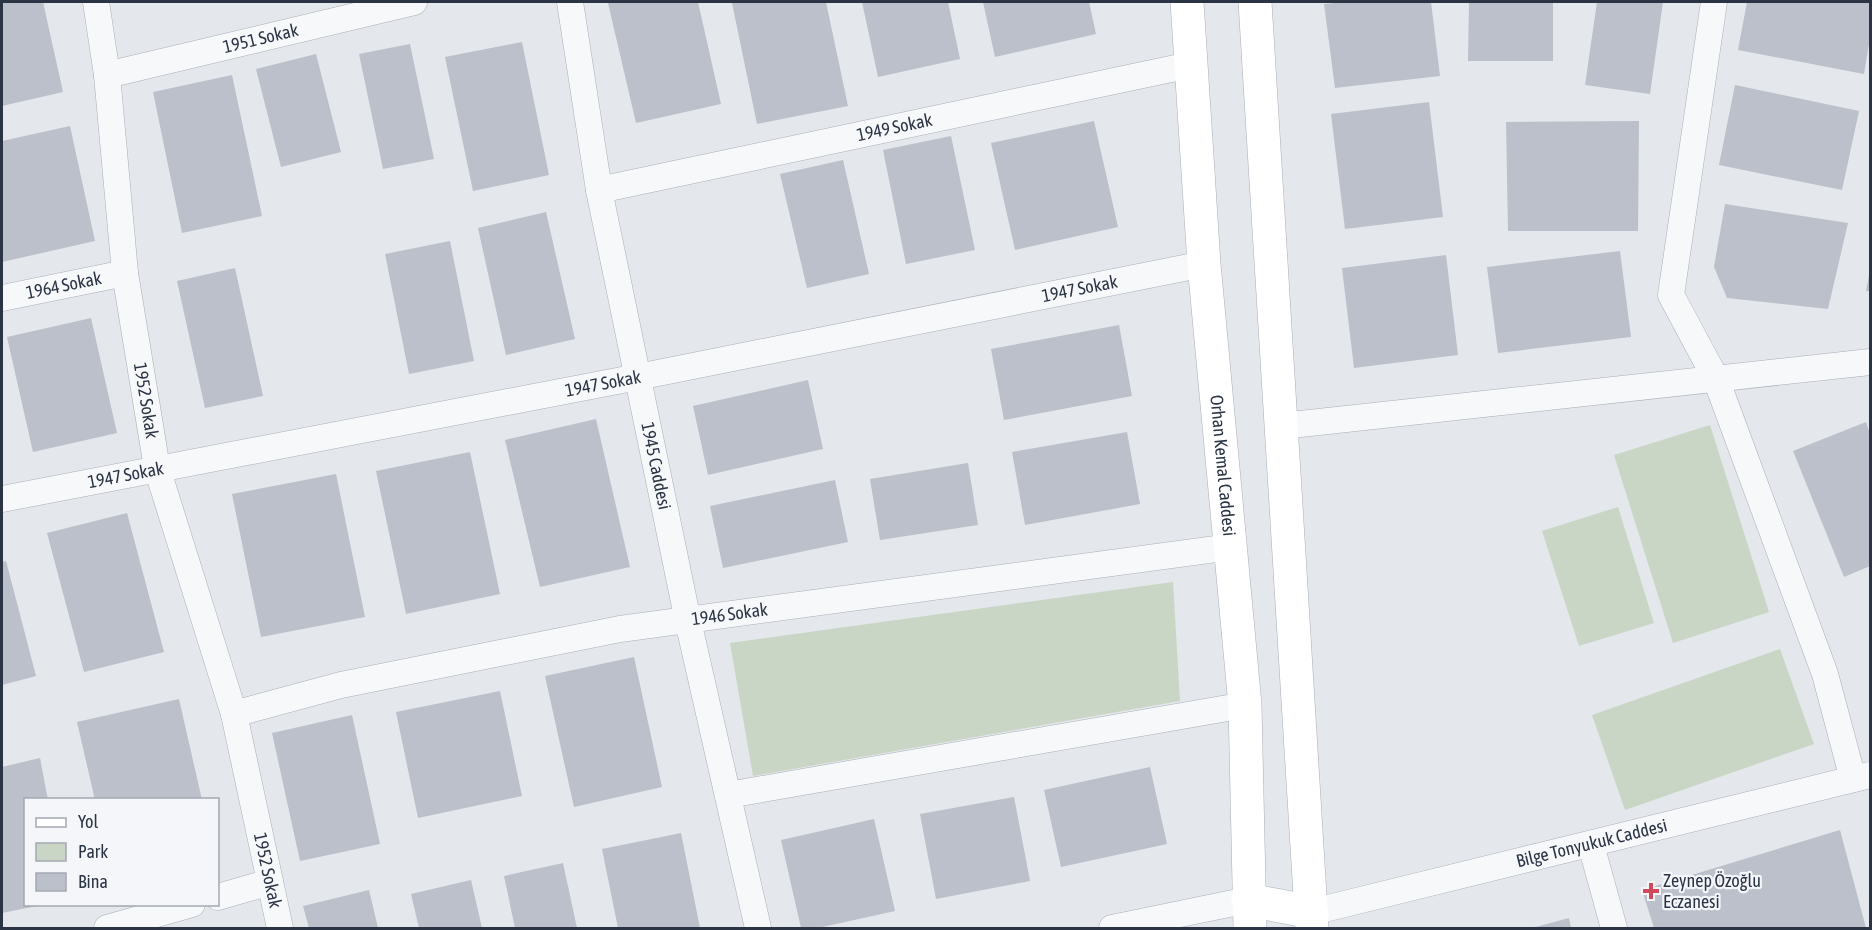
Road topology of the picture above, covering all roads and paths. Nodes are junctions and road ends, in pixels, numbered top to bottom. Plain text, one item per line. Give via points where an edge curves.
1 (96, 2) edge
2 (414, 2) edge
3 (570, 2) edge
4 (1187, 2) edge
5 (1255, 2) edge
6 (1714, 2) edge
7 (1191, 65) junction
8 (107, 75) junction
9 (599, 190) junction
10 (1204, 264) junction
11 (126, 273) junction
12 (2, 298) edge
13 (1870, 362) edge
14 (638, 377) junction
15 (1716, 379) junction
16 (1282, 426) junction
17 (157, 468) junction
18 (2, 499) edge
19 (1231, 547) junction
20 (688, 621) junction
21 (1245, 705) junction
22 (234, 714) junction
23 (1862, 777) edge
24 (728, 795) junction
25 (1592, 845) junction
26 (270, 882) junction
27 (219, 897) edge
28 (185, 906) edge
29 (1250, 914) edge
30 (1312, 920) edge
31 (107, 928) edge
32 (280, 928) edge
33 (758, 928) edge
34 (1112, 928) edge
35 (1614, 928) edge

1 - 8 street, 1952 Sokak
2 - 8 street, 1951 Sokak
3 - 9 street, 1945 Caddesi
4 - 7 main road, Orhan Kemal Caddesi
5 - 16 main road
6 - 15 street via 1671,295
7 - 9 street, 1949 Sokak
7 - 10 main road, Orhan Kemal Caddesi
8 - 11 street, 1952 Sokak
9 - 14 street, 1945 Caddesi
10 - 14 street, 1947 Sokak
10 - 19 main road, Orhan Kemal Caddesi
11 - 12 street, 1964 Sokak
11 - 17 street, 1952 Sokak
13 - 15 street
14 - 17 street, 1947 Sokak
14 - 20 street, 1945 Caddesi
15 - 16 street
15 - 23 street
16 - 30 main road
17 - 18 street, 1947 Sokak
17 - 22 street, 1952 Sokak
19 - 20 street, 1946 Sokak
19 - 21 main road, Orhan Kemal Caddesi
20 - 22 street, 1946 Sokak via 620,630 352,682
20 - 24 street, 1945 Caddesi
21 - 24 street
21 - 29 main road, Orhan Kemal Caddesi
22 - 26 street, 1952 Sokak
23 - 25 street, Bilge Tonyukuk Caddesi
24 - 33 street, 1945 Caddesi
25 - 30 street, Bilge Tonyukuk Caddesi
25 - 35 street
26 - 27 street
26 - 32 street, 1952 Sokak
28 - 31 street
29 - 30 main road
29 - 34 street

